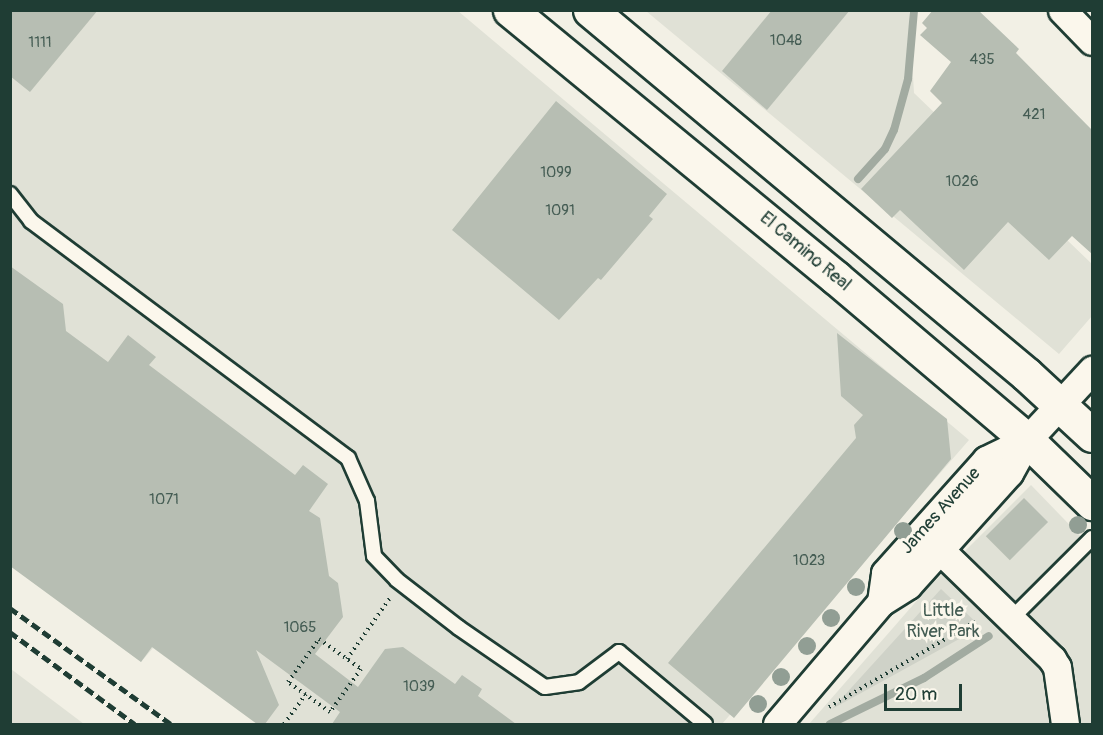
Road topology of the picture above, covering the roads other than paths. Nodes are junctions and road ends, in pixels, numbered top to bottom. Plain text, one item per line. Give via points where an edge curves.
1 (510, 10) edge
2 (590, 10) edge
3 (1062, 10) edge
4 (1092, 41) edge
5 (10, 194) edge
6 (1092, 370) edge
7 (1061, 404) junction
8 (1092, 435) edge
9 (1027, 440) junction
10 (1092, 502) edge
11 (1092, 538) edge
12 (939, 549) junction
13 (881, 602) junction
14 (1012, 618) junction
15 (705, 724) edge
16 (777, 724) edge
17 (1065, 724) edge

1 - 9 main road, El Camino Real
2 - 7 main road
3 - 4 street
5 - 15 lane via 31,221 348,458 367,501 374,556 397,580 545,687 579,682 619,652
6 - 7 street, James Avenue
7 - 8 main road
7 - 9 street, James Avenue
9 - 10 main road, El Camino Real
9 - 12 street, James Avenue via 1009,473
9 - 13 street, James Avenue via 986,460 885,573
11 - 14 lane
12 - 13 street, James Avenue via 908,585
12 - 14 street
13 - 16 street, James Avenue
14 - 17 street via 1057,667

